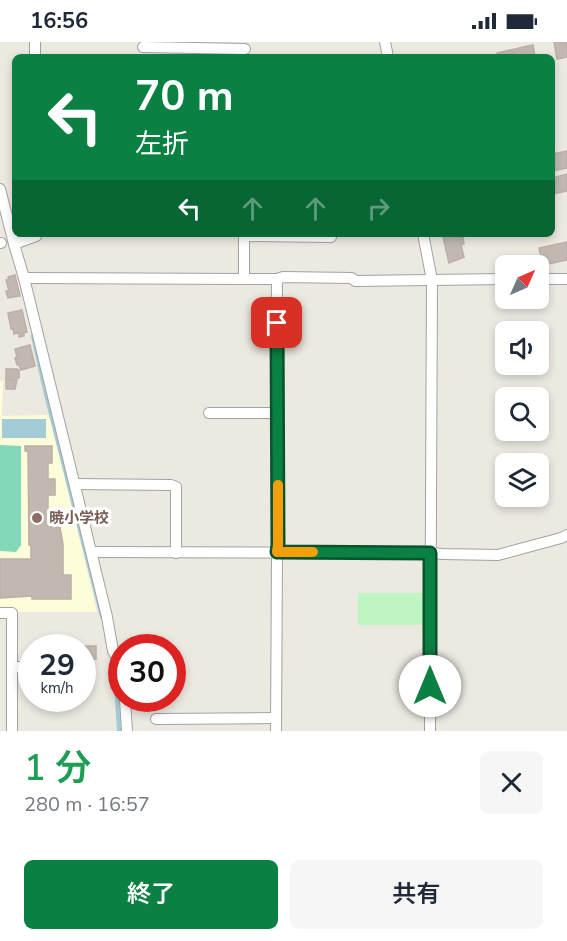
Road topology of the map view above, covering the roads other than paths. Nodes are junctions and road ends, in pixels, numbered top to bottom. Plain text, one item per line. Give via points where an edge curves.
1 (143, 47) dead end
2 (245, 49) edge
3 (0, 189) edge
4 (12, 236) edge
5 (12, 237) edge
6 (33, 237) edge
7 (244, 237) edge
8 (424, 237) edge
9 (14, 244) junction
10 (24, 278) junction
11 (244, 279) junction
12 (277, 279) junction
13 (495, 279) edge
14 (549, 279) edge
15 (567, 279) edge
16 (432, 280) junction
17 (209, 412) dead end
18 (276, 413) junction
19 (75, 484) junction
20 (567, 535) edge
21 (92, 552) junction
22 (277, 552) junction
23 (176, 553) junction
24 (430, 553) junction
25 (0, 614) edge
26 (110, 634) edge
27 (12, 667) junction
28 (18, 667) edge
29 (126, 712) edge
30 (276, 718) junction
31 (156, 719) dead end
32 (12, 731) edge
33 (127, 731) edge
34 (276, 731) edge
35 (430, 731) edge

1 - 2 street
3 - 4 street
5 - 9 street
6 - 9 street
7 - 11 street
8 - 16 street
9 - 10 street
10 - 11 street
10 - 19 street
11 - 12 street
12 - 16 street
12 - 18 street
13 - 16 street
14 - 15 street
16 - 24 street
17 - 18 street
18 - 22 street
19 - 21 street
19 - 23 street via 176,487
20 - 24 street via 498,555
21 - 23 street
21 - 26 street
22 - 23 street
22 - 24 street
22 - 30 street
24 - 35 street
25 - 27 street via 12,614
27 - 28 street
27 - 32 street
29 - 33 street
30 - 31 street
30 - 34 street

